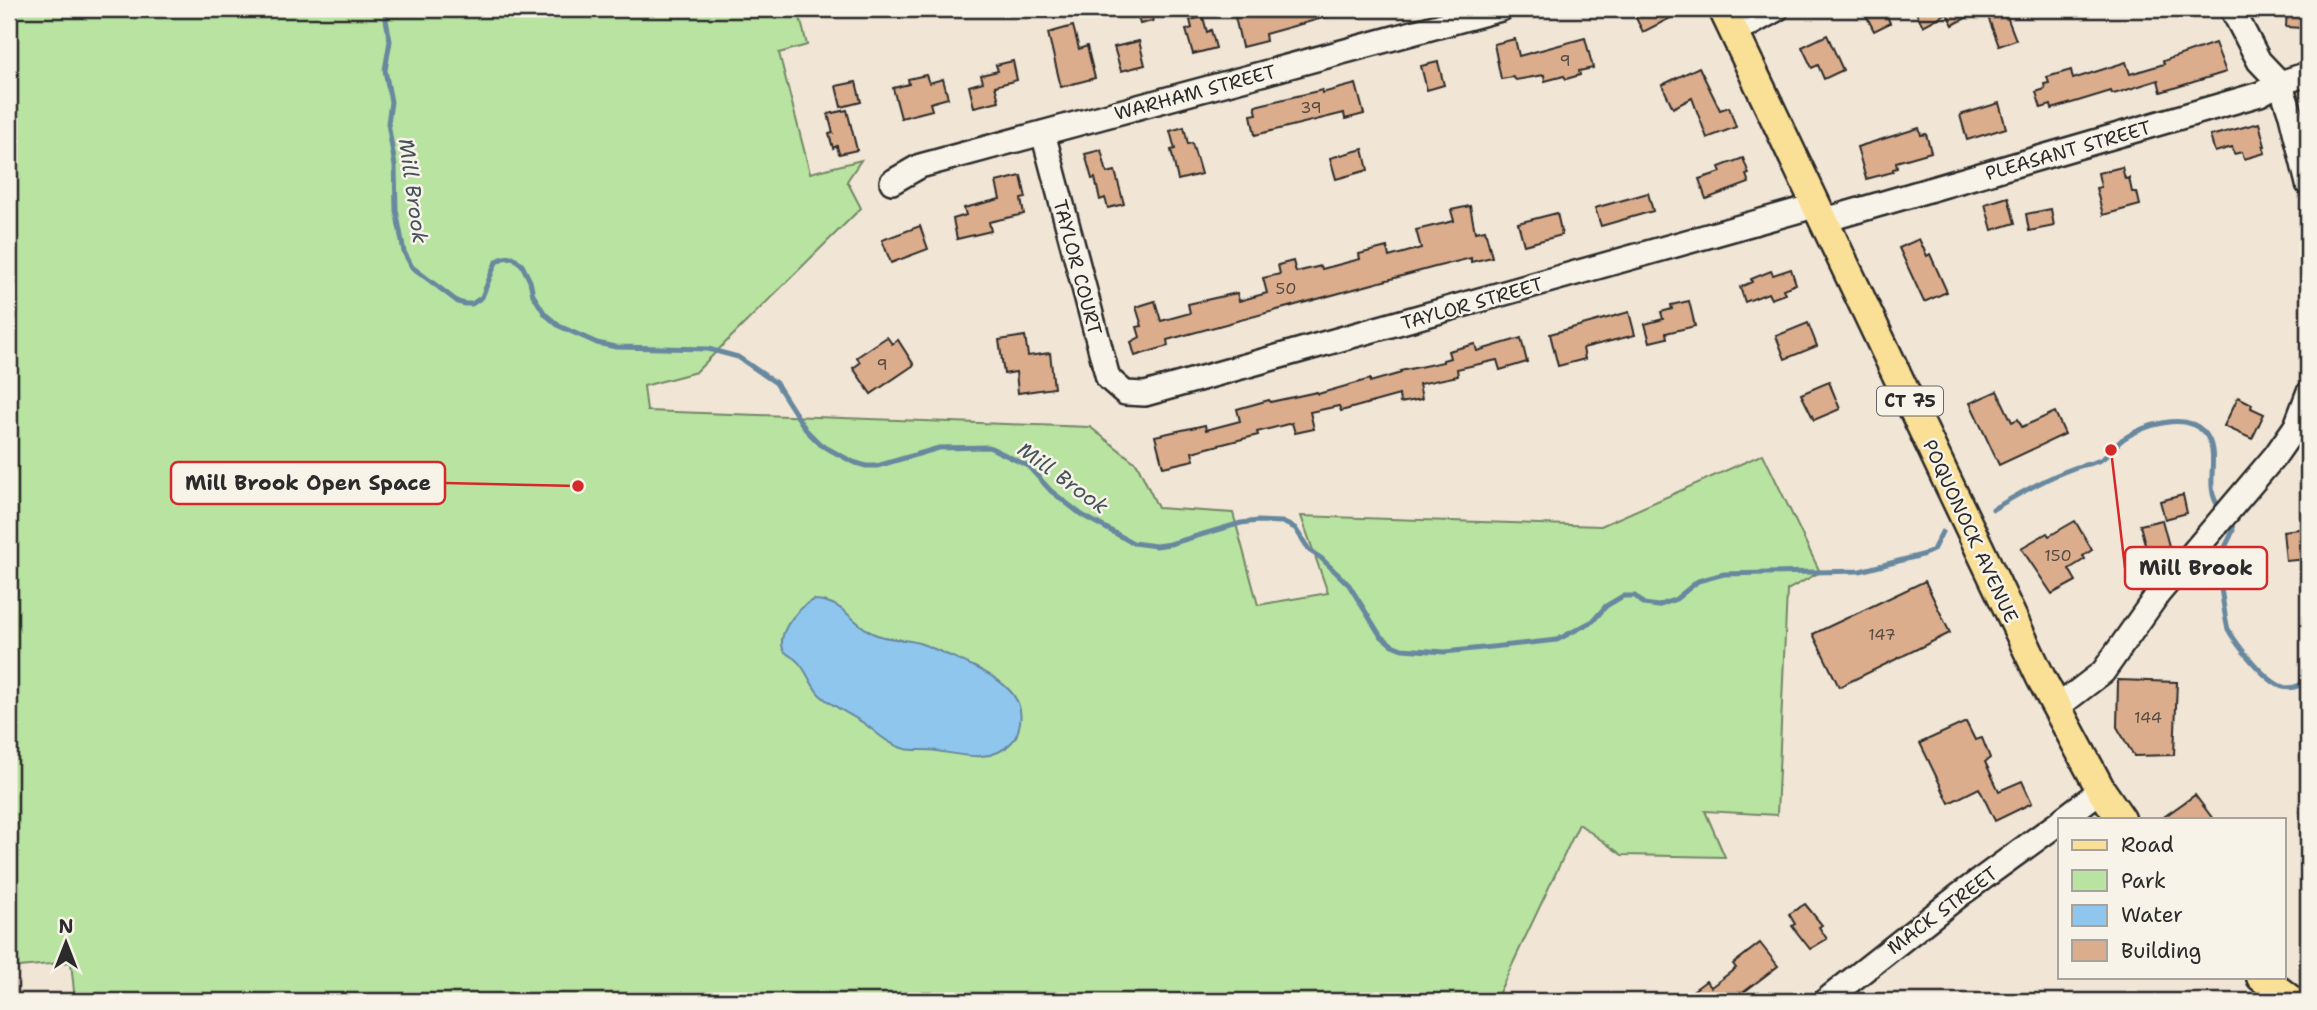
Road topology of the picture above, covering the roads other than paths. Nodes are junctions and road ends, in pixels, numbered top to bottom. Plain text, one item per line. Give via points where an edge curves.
1 (1501, 9) edge
2 (1777, 9) edge
3 (2232, 9) edge
4 (1730, 20) edge
5 (2308, 75) edge
6 (2280, 83) junction
7 (1043, 133) junction
8 (892, 181) dead end
9 (2308, 184) edge
10 (1822, 212) junction
11 (1125, 393) joint
12 (2308, 394) edge
13 (2056, 708) junction
14 (2101, 790) junction
15 (2064, 818) edge
16 (2120, 818) edge
17 (2058, 822) edge
18 (2263, 978) edge
19 (1825, 1001) edge
20 (2292, 1001) edge

1 - 7 street, WARHAM STREET
2 - 4 street
3 - 6 street via 2259,61
4 - 10 main road, POQUONOCK AVENUE / CT 75
5 - 6 street, PLEASANT STREET
6 - 9 street
6 - 10 street, PLEASANT STREET via 2260,94
7 - 8 street, WARHAM STREET via 920,166
7 - 11 street, TAYLOR COURT via 1108,378
10 - 11 street, TAYLOR STREET via 1145,394
10 - 13 main road, POQUONOCK AVENUE / CT 75
12 - 13 street via 2296,426 2276,456 2158,594 2103,672
13 - 14 main road, POQUONOCK AVENUE / CT 75
14 - 15 street, MACK STREET
14 - 16 main road, POQUONOCK AVENUE / CT 75
17 - 19 street, MACK STREET
18 - 20 main road

